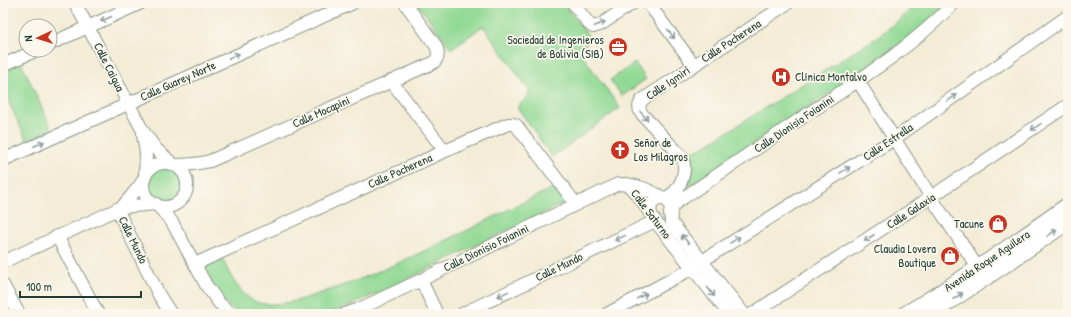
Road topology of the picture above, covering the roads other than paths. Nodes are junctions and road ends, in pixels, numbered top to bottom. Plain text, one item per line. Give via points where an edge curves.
1 (75, 3) edge
2 (141, 3) edge
3 (353, 3) edge
4 (405, 3) edge
5 (573, 3) edge
6 (633, 3) edge
7 (648, 3) edge
8 (788, 3) edge
9 (954, 3) edge
10 (1068, 16) edge
11 (88, 27) junction
12 (58, 40) edge
13 (19, 58) edge
14 (3, 65) edge
15 (694, 65) junction
16 (391, 81) junction
17 (858, 81) junction
18 (128, 104) junction
19 (1068, 105) edge
20 (142, 130) junction
21 (894, 139) junction
22 (445, 151) junction
23 (3, 160) edge
24 (210, 162) junction
25 (174, 164) junction
26 (144, 178) junction
27 (627, 184) junction
28 (677, 188) junction
29 (185, 194) junction
30 (689, 195) junction
31 (931, 197) junction
32 (664, 198) junction
33 (576, 204) junction
34 (157, 205) junction
35 (1068, 205) edge
36 (120, 208) junction
37 (670, 214) junction
38 (653, 217) junction
39 (1068, 222) edge
40 (177, 231) junction
41 (58, 236) junction
42 (1024, 236) junction
43 (4, 258) edge
44 (195, 264) junction
45 (697, 264) junction
46 (978, 268) junction
47 (996, 271) junction
48 (421, 280) junction
49 (3, 284) edge
50 (935, 296) junction
51 (19, 314) edge
52 (98, 314) edge
53 (171, 314) edge
54 (232, 314) edge
55 (345, 314) edge
56 (437, 314) edge
57 (462, 314) edge
58 (607, 314) edge
59 (729, 314) edge
60 (744, 314) edge
61 (752, 314) edge
62 (905, 314) edge
63 (921, 314) edge
64 (931, 314) edge

1 - 11 street, Calle Caigua
2 -> 11 street
18 -> 3 street, Calle Guarey Norte
4 - 16 street, Calle Mocapini via 436,46 438,56 433,63
5 -> 6 street via 593,27
7 -> 15 street, Calle Igmirí
8 - 15 street, Calle Pocherena
9 - 17 street, Calle Dionisio Foianini via 936,22 898,53
21 -> 10 street, Calle Estrella
11 - 12 street
11 - 18 street, Calle Caigua
13 - 14 street
15 -> 28 street, Calle Igmirí via 642,100 639,107 641,113 682,157 685,167
16 - 22 street
16 - 24 street, Calle Mocapini
17 - 21 street
17 - 30 street, Calle Dionisio Foianini
18 - 20 street, Calle Caigua
23 -> 18 street, Calle Guarey Norte
19 -> 31 street, Calle Galaxia
20 - 25 street, Calle Caigua via 156,148
20 - 26 street, Calle Caigua via 146,154
21 - 31 street
45 -> 21 street, Calle Estrella
22 - 33 street, Calle Pocherena via 508,124 516,125
22 - 44 street, Calle Pocherena
24 - 25 street, Calle Mocapini
24 - 29 street, Calle Mocapini via 192,178
25 - 26 street via 160,163 153,166
25 - 29 street via 185,175
26 - 34 street via 146,194
26 - 36 street
27 - 32 street, Calle Saturno via 647,189
27 - 33 street, Calle Dionisio Foianini via 618,184
27 - 38 street, Calle Saturno
28 - 30 street
28 - 32 street
29 - 34 street via 171,206
29 - 40 street via 175,214
30 - 32 street, Calle Dionisio Foianini
30 - 37 street, Calle Dionisio Foianini via 677,202
31 - 46 street
31 -> 61 street, Calle Galaxia
32 - 37 street, Calle Saturno via 669,204
32 - 38 street via 653,202
33 - 48 street, Calle Dionisio Foianini
34 - 36 street
34 - 40 street via 166,213
35 - 42 main road, Avenida Roque Aguilera
36 - 41 street
36 - 53 street, Calle Mundo via 159,295
45 -> 37 street, Calle Saturno via 671,222
38 - 45 street, Calle Saturno
38 -> 57 street, Calle Mundo
47 -> 39 main road, Avenida Roque Aguilera
40 - 44 street
41 - 43 street
41 - 52 street
42 - 46 main road, Avenida Roque Aguilera
42 - 47 main road via 1025,244
44 - 54 street via 219,303
58 -> 45 street, Calle Estrella
45 -> 59 street, Calle Saturno
45 - 60 street, Calle Saturno
46 - 50 main road, Avenida Roque Aguilera
64 -> 47 main road, Avenida Roque Aguilera
48 - 55 street, Calle Dionisio Foianini
48 - 56 street
49 - 51 street
50 - 62 main road, Avenida Roque Aguilera
50 - 63 street

